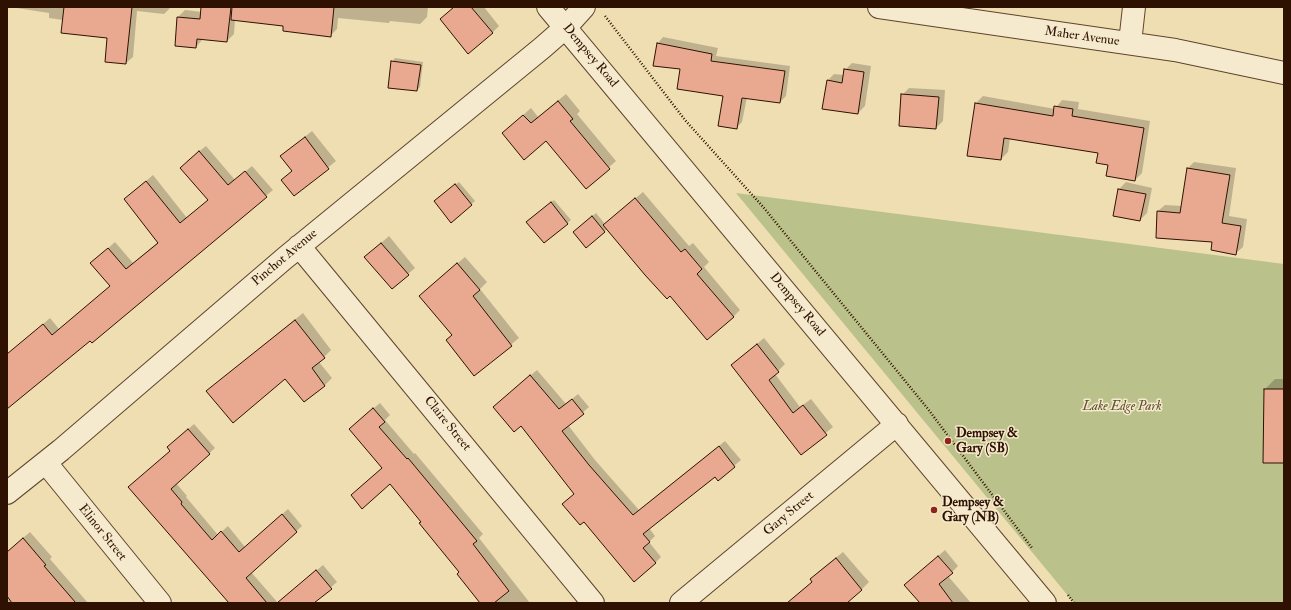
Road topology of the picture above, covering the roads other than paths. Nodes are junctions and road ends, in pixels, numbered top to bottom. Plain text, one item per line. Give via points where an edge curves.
1 (548, 7) edge
2 (584, 7) edge
3 (879, 7) edge
4 (1134, 7) edge
5 (566, 27) junction
6 (1130, 43) junction
7 (1284, 73) edge
8 (300, 246) junction
9 (897, 424) junction
10 (46, 463) junction
11 (7, 493) edge
12 (160, 603) edge
13 (593, 603) edge
14 (681, 603) edge
15 (1045, 603) edge

1 - 5 street, Dempsey Road
2 - 5 street
3 - 6 street, Maher Avenue
4 - 6 street
5 - 8 street, Pinchot Avenue
5 - 9 street, Dempsey Road
6 - 7 street, Maher Avenue
8 - 10 street, Pinchot Avenue
8 - 13 street, Claire Street
9 - 14 street, Gary Street
9 - 15 street, Dempsey Road
10 - 11 street, Pinchot Avenue
10 - 12 street, Elinor Street

